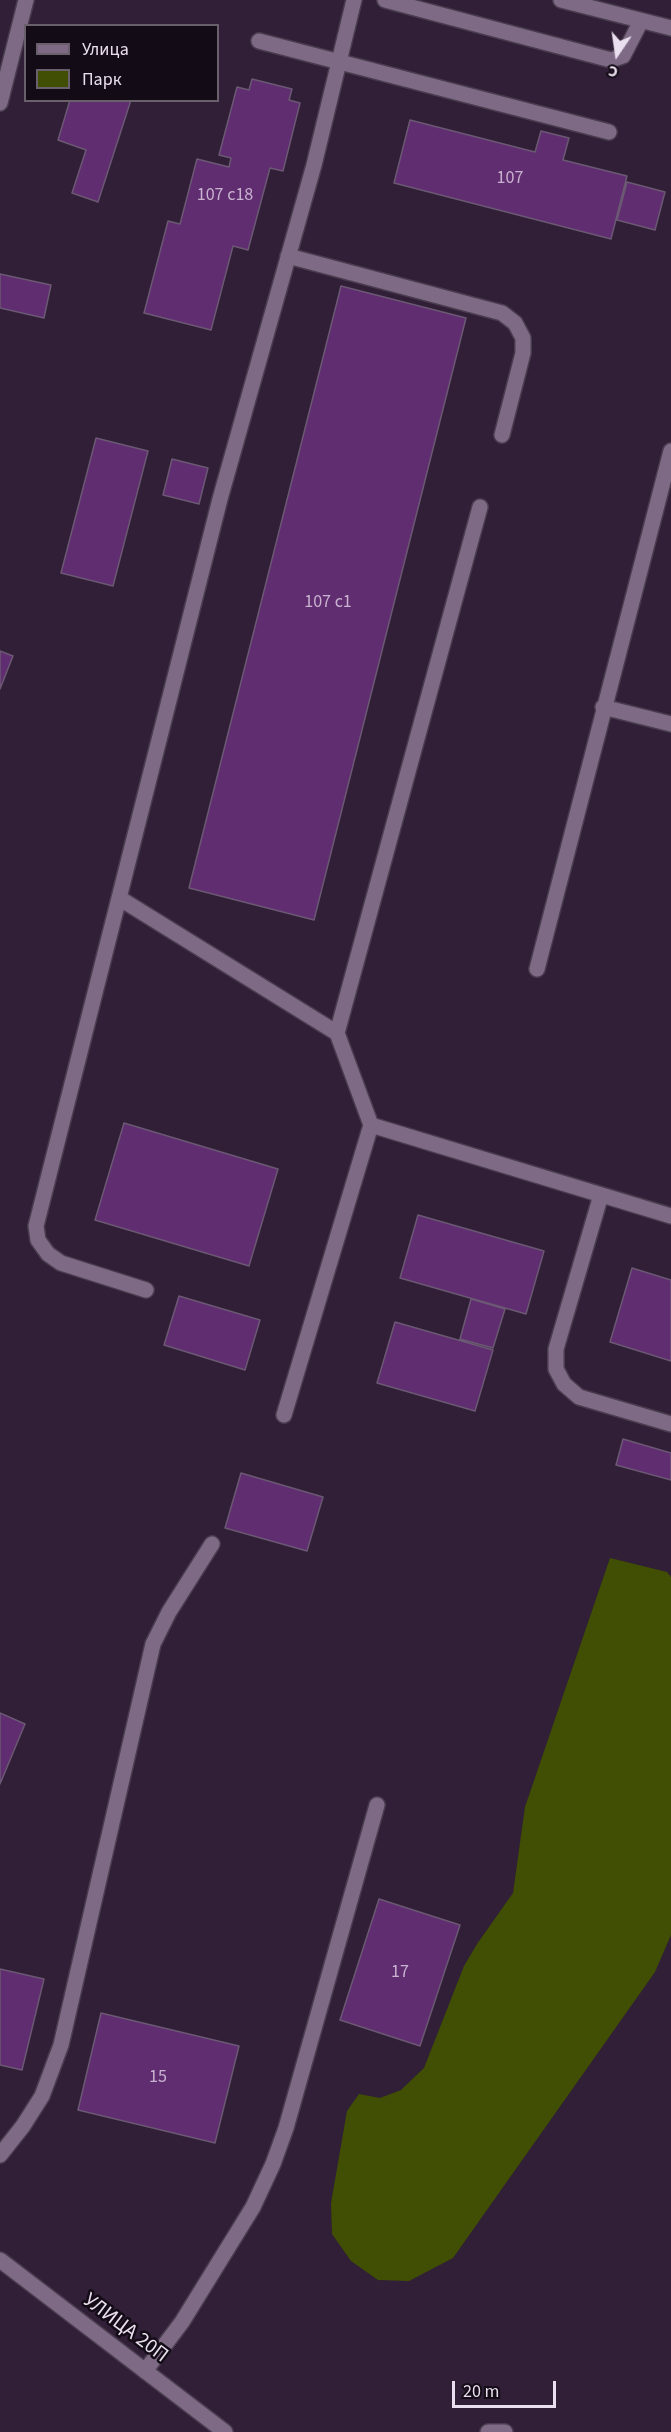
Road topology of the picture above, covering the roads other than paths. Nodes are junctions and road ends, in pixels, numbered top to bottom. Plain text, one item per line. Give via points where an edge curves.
1 (26, 0) edge
2 (354, 0) edge
3 (385, 0) edge
4 (561, 0) edge
5 (641, 21) junction
6 (671, 28) edge
7 (259, 41) dead end
8 (339, 62) junction
9 (0, 103) edge
10 (609, 132) dead end
11 (288, 256) junction
12 (502, 435) dead end
13 (671, 451) edge
14 (480, 507) dead end
15 (603, 707) junction
16 (671, 724) edge
17 (119, 898) junction
18 (537, 969) dead end
19 (337, 1033) junction
20 (371, 1125) junction
21 (601, 1195) junction
22 (671, 1216) edge
23 (146, 1290) dead end
24 (284, 1415) dead end
25 (671, 1424) edge
26 (212, 1544) dead end
27 (377, 1805) dead end
28 (0, 2155) edge
29 (0, 2260) edge
30 (145, 2371) junction
31 (225, 2432) edge
32 (488, 2432) edge
33 (505, 2432) edge

1 - 9 street
2 - 8 street
3 - 5 street via 611,60 623,56
4 - 5 street
5 - 6 street
7 - 8 street
8 - 10 street
8 - 11 street
11 - 12 street via 502,313 515,323 523,338 523,353
11 - 17 street via 220,499
13 - 15 street
14 - 19 street
15 - 16 street
15 - 18 street
17 - 19 street
17 - 23 street via 36,1226 38,1240 61,1263
19 - 20 street
20 - 21 street
20 - 24 street
21 - 22 street
21 - 25 street via 556,1349 556,1369 564,1384 579,1397
26 - 28 street via 153,1644 61,2045 42,2096
27 - 30 street via 273,2164 253,2207 182,2322
29 - 30 street, УЛИЦА 20П
30 - 31 street, УЛИЦА 20П
32 - 33 street

